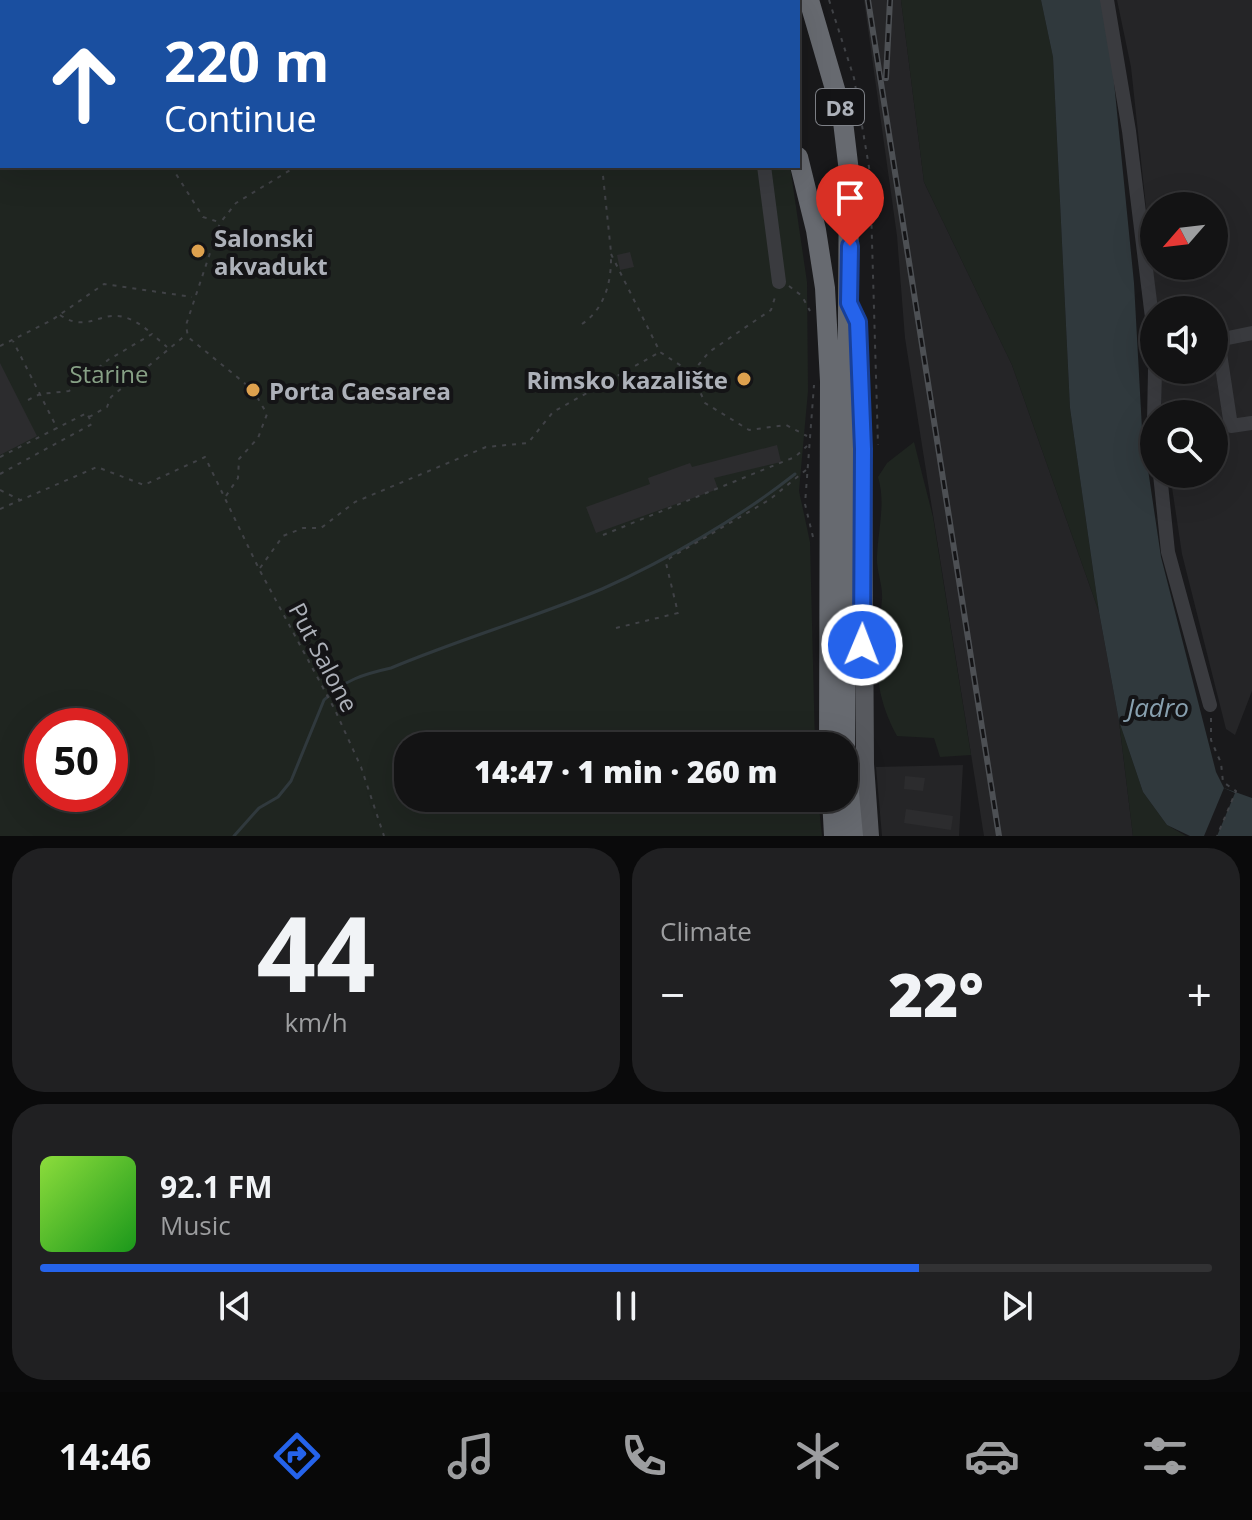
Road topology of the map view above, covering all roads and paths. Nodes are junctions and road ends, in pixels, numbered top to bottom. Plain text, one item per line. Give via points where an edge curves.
1 (809, 0) edge
2 (829, 0) edge
3 (1107, 0) edge
4 (800, 165) edge
5 (172, 168) edge
6 (294, 168) edge
7 (602, 168) edge
8 (764, 168) edge
9 (220, 223) junction
10 (611, 254) junction
11 (779, 282) junction
12 (1149, 296) edge
13 (195, 297) junction
14 (849, 303) junction
15 (60, 315) junction
16 (812, 315) dead end
17 (582, 324) dead end
18 (1252, 333) edge
19 (152, 334) junction
20 (188, 334) junction
21 (12, 340) junction
22 (0, 346) edge
23 (167, 347) junction
24 (660, 352) junction
25 (692, 373) junction
26 (815, 376) dead end
27 (40, 394) junction
28 (28, 400) dead end
29 (89, 417) junction
30 (1252, 423) edge
31 (57, 428) junction
32 (808, 436) junction
33 (808, 445) junction
34 (0, 457) edge
35 (863, 468) junction
36 (807, 469) junction
37 (0, 474) edge
38 (1161, 488) edge
39 (0, 490) edge
40 (226, 497) junction
41 (20, 500) junction
42 (0, 509) edge
43 (603, 535) dead end
44 (814, 538) dead end
45 (259, 569) junction
46 (616, 628) dead end
47 (1210, 705) joint
48 (829, 732) edge
49 (833, 812) edge
50 (384, 836) edge
51 (834, 836) edge
52 (853, 836) edge
53 (870, 836) edge
54 (1217, 836) edge

1 - 14 highway, D8 via 844,128 851,217
2 - 35 path via 857,94 871,188 880,434 877,454
3 - 12 street
4 - 48 highway via 825,288 830,365
5 - 9 path via 203,217
6 - 9 path via 236,203
7 - 10 path
8 - 11 street
9 - 13 path
10 - 17 path via 605,296
10 - 24 path
11 - 16 path via 802,296
11 - 25 path via 771,310 709,352
13 - 15 path via 104,284
13 - 20 path
14 - 35 main road via 858,322
14 - 52 highway, D8 via 845,750
15 - 19 path via 70,322 89,323 107,314 129,317
15 - 21 path
18 - 30 street via 1218,340 1231,426
19 - 23 path
19 - 27 path via 69,391
20 - 23 path
20 - 40 path via 253,390 267,414 258,438 239,459 238,478
21 - 22 path
21 - 27 path
23 - 29 path via 111,397 107,407
24 - 25 path
24 - 45 path via 553,412 528,443 486,447 355,502 321,528 283,536
25 - 32 path via 705,403 749,430 786,425
26 - 32 path
27 - 28 path
27 - 31 path
29 - 31 path via 87,413
29 - 37 path via 92,424
31 - 34 path
32 - 33 path
33 - 36 path
33 - 43 path via 785,461
35 - 53 main road via 862,645
36 - 44 path via 805,504
36 - 46 path via 769,500 670,558 668,574 678,613
38 - 47 street via 1168,552
39 - 41 path
40 - 41 path, Put Salone via 205,457 144,485 97,467
40 - 45 path, Put Salone
41 - 42 path
45 - 50 path, Put Salone via 335,710
47 - 54 path via 1211,740 1223,782 1236,791
49 - 51 highway

